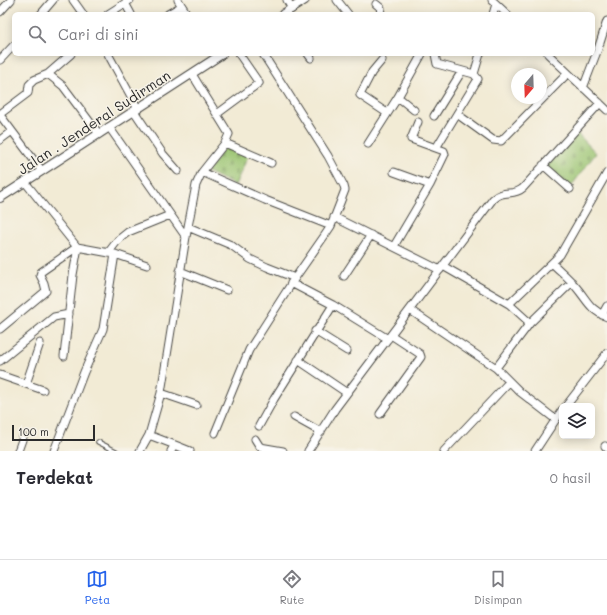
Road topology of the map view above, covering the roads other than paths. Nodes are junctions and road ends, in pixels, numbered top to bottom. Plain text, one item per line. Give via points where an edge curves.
1 (12, 0) edge
2 (53, 0) edge
3 (73, 0) edge
4 (287, 0) edge
5 (305, 0) edge
6 (338, 0) edge
7 (128, 1) edge
8 (494, 2) edge
9 (180, 3) edge
10 (376, 4) dead end
11 (292, 9) junction
12 (0, 12) edge
13 (43, 12) edge
14 (82, 12) edge
15 (111, 12) edge
16 (131, 12) edge
17 (170, 12) edge
18 (186, 12) edge
19 (287, 12) edge
20 (347, 12) edge
21 (380, 12) edge
22 (493, 12) edge
23 (504, 12) edge
24 (607, 21) edge
25 (12, 47) edge
26 (69, 56) edge
27 (109, 56) edge
28 (217, 56) edge
29 (240, 56) edge
30 (264, 56) edge
31 (421, 56) edge
32 (435, 56) edge
33 (479, 56) edge
34 (550, 56) edge
35 (0, 60) edge
36 (382, 60) dead end
37 (462, 71) junction
38 (568, 73) junction
39 (48, 74) junction
40 (192, 74) junction
41 (474, 74) junction
42 (583, 88) junction
43 (398, 97) junction
44 (600, 103) junction
45 (136, 110) junction
46 (414, 110) dead end
47 (607, 110) edge
48 (387, 113) junction
49 (0, 114) edge
50 (217, 114) junction
51 (457, 114) junction
52 (434, 116) dead end
53 (418, 122) dead end
54 (110, 127) junction
55 (12, 131) junction
56 (99, 134) junction
57 (0, 140) edge
58 (225, 142) junction
59 (368, 144) dead end
60 (436, 148) junction
61 (271, 163) dead end
62 (543, 165) junction
63 (42, 171) junction
64 (178, 171) dead end
65 (202, 172) junction
66 (394, 172) dead end
67 (607, 173) edge
68 (25, 182) junction
69 (430, 185) junction
70 (570, 189) dead end
71 (0, 198) edge
72 (170, 214) junction
73 (334, 217) junction
74 (331, 226) junction
75 (188, 227) junction
76 (371, 235) junction
77 (186, 237) junction
78 (394, 246) junction
79 (77, 247) junction
80 (112, 254) junction
81 (552, 263) junction
82 (147, 265) dead end
83 (441, 268) junction
84 (180, 271) junction
85 (344, 276) dead end
86 (293, 281) junction
87 (572, 282) junction
88 (227, 290) dead end
89 (509, 304) junction
90 (333, 305) junction
91 (607, 306) edge
92 (410, 310) junction
93 (69, 314) junction
94 (605, 316) edge
95 (530, 323) junction
96 (0, 329) edge
97 (315, 332) junction
98 (389, 337) junction
99 (40, 343) dead end
100 (347, 351) dead end
101 (607, 353) edge
102 (64, 356) dead end
103 (0, 360) edge
104 (298, 360) junction
105 (496, 368) junction
106 (0, 375) edge
107 (510, 382) junction
108 (26, 384) junction
109 (43, 390) dead end
110 (161, 393) junction
111 (347, 393) junction
112 (568, 403) edge
113 (196, 405) dead end
114 (380, 414) dead end
115 (559, 414) edge
116 (294, 417) dead end
117 (555, 419) junction
118 (259, 426) dead end
119 (321, 432) junction
120 (215, 433) dead end
121 (149, 435) junction
122 (23, 437) dead end
123 (255, 439) dead end
124 (98, 442) dead end
125 (173, 448) edge
126 (18, 451) edge
127 (54, 451) edge
128 (116, 451) edge
129 (140, 451) edge
130 (190, 451) edge
131 (283, 451) edge
132 (308, 451) edge
133 (444, 451) edge
134 (535, 451) edge

1 - 12 street
2 - 13 street
3 - 14 street
4 - 11 street
5 - 11 street
6 - 20 street
7 - 15 street
7 - 16 street
8 - 22 street
8 - 23 street
9 - 17 street
9 - 18 street
10 - 21 street via 381,8
11 - 19 street
24 - 42 street
25 - 35 street
26 - 39 street
27 - 45 street
28 - 40 street, Jalan . Jenderal Sudirman
29 - 50 street via 259,84
30 - 73 street via 328,156 344,186 345,190
31 - 43 street
32 - 37 street via 437,64
33 - 41 street
34 - 38 street
36 - 48 street via 360,94
37 - 41 street
37 - 52 street
38 - 42 street
38 - 51 street via 501,140 493,140
39 - 49 street via 34,80 29,85 28,93
39 - 56 street via 63,86
40 - 45 street, Jalan . Jenderal Sudirman
40 - 50 street
41 - 51 street via 478,78 477,81
42 - 44 street
43 - 46 street
43 - 48 street
44 - 47 street
44 - 62 street
45 - 54 street, Jalan . Jenderal Sudirman
45 - 64 street via 156,143
48 - 59 street
49 - 55 street
50 - 58 street via 229,132
51 - 60 street
53 - 60 street via 411,139
54 - 56 street, Jalan . Jenderal Sudirman
54 - 72 street
55 - 57 street
55 - 63 street
56 - 63 street, Jalan . Jenderal Sudirman
58 - 61 street
58 - 65 street
60 - 69 street via 445,154
62 - 70 street
62 - 83 street via 520,191 501,193 493,199
63 - 68 street, Jalan . Jenderal Sudirman
65 - 74 street
65 - 75 street via 196,185
66 - 69 street
67 - 81 street via 560,255
68 - 71 street, Jalan . Jenderal Sudirman
68 - 79 street
69 - 78 street
72 - 77 street
72 - 80 street via 128,232 118,240
73 - 74 street
73 - 76 street
74 - 86 street
75 - 77 street
75 - 86 street via 231,245
76 - 78 street
76 - 85 street
77 - 84 street
78 - 83 street
79 - 80 street
79 - 93 street
79 - 96 street via 41,272 46,292
80 - 82 street
80 - 127 street via 103,329
81 - 87 street
81 - 89 street
83 - 89 street
83 - 92 street
84 - 88 street
84 - 110 street
86 - 90 street
86 - 120 street via 248,350
87 - 94 street via 589,306
87 - 95 street
89 - 95 street
90 - 97 street
90 - 98 street
91 - 94 street
92 - 98 street
92 - 105 street
93 - 102 street
93 - 103 street via 54,317
95 - 105 street
97 - 100 street
97 - 104 street
98 - 111 street
98 - 114 street via 420,354 421,357
99 - 108 street
101 - 112 street
104 - 111 street
104 - 118 street
105 - 107 street
106 - 108 street
107 - 117 street
107 - 133 street
108 - 109 street
110 - 113 street
110 - 121 street
111 - 119 street
115 - 117 street
116 - 119 street
117 - 134 street
119 - 132 street
121 - 125 street
121 - 129 street
122 - 126 street
123 - 131 street via 260,447
124 - 128 lane
125 - 130 street

